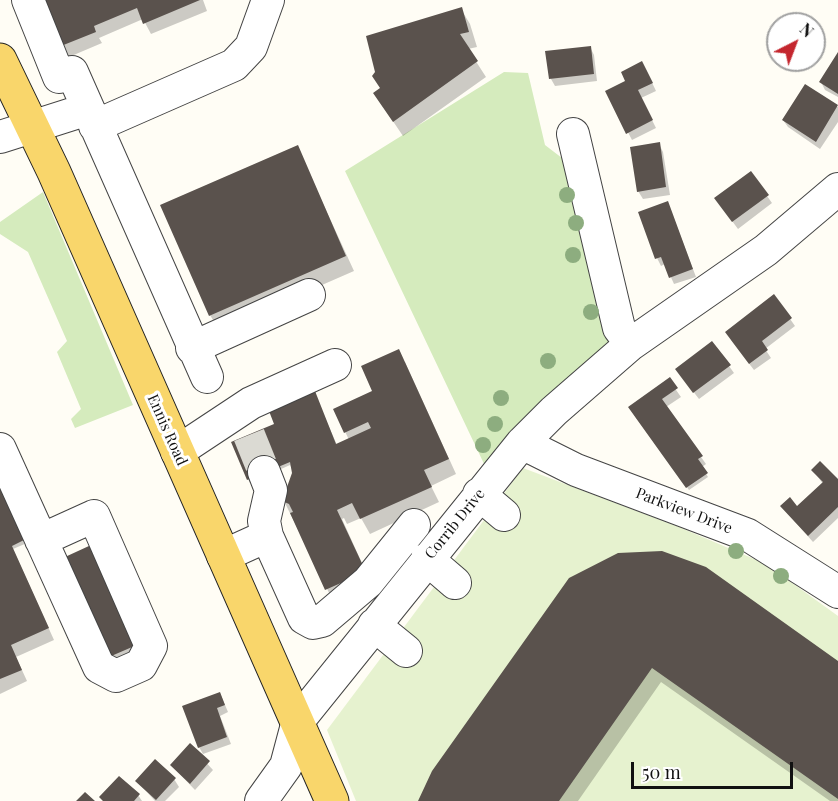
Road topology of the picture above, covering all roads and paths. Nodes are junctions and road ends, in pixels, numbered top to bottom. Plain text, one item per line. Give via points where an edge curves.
1 (28, 0) edge
2 (268, 0) edge
3 (0, 60) edge
4 (91, 118) junction
5 (32, 126) junction
6 (573, 134) dead end
7 (0, 137) edge
8 (838, 189) edge
9 (309, 295) dead end
10 (631, 345) junction
11 (192, 348) junction
12 (335, 365) dead end
13 (207, 377) dead end
14 (522, 443) junction
15 (0, 449) edge
16 (177, 452) junction
17 (264, 472) tunnel mouth
18 (479, 494) junction
19 (504, 515) dead end
20 (414, 525) dead end
21 (267, 536) junction
22 (41, 540) junction
23 (224, 556) junction
24 (427, 559) junction
25 (368, 582) junction
26 (834, 582) edge
27 (455, 583) dead end
28 (383, 613) junction
29 (406, 651) dead end
30 (298, 721) junction
31 (261, 801) edge
32 (332, 801) edge

1 - 4 street via 59,77 72,72
2 - 4 street via 251,47 234,65
3 - 5 main road, Ennis Road
4 - 5 street
4 - 11 street
5 - 7 street
5 - 16 main road, Ennis Road
6 - 10 street via 619,328
8 - 10 street, Corrib Drive via 766,250
9 - 11 street
10 - 14 street, Corrib Drive via 562,403
11 - 13 street
12 - 16 street via 251,403 244,423
14 - 18 street, Corrib Drive
14 - 26 street, Parkview Drive via 586,474 748,536
15 - 22 street
16 - 23 main road, Ennis Road
17 - 21 street via 271,490 264,521
18 - 19 street
18 - 24 street, Corrib Drive
20 - 25 street
21 - 23 street
21 - 25 street via 304,618 313,623 322,621
22 - 22 street via 99,667 116,676 141,665 151,646 94,516
23 - 30 main road, Ennis Road
24 - 27 street
24 - 28 street, Corrib Drive
25 - 28 street
28 - 29 street
28 - 30 street, Corrib Drive
30 - 31 street via 286,766
30 - 32 main road, Ennis Road

